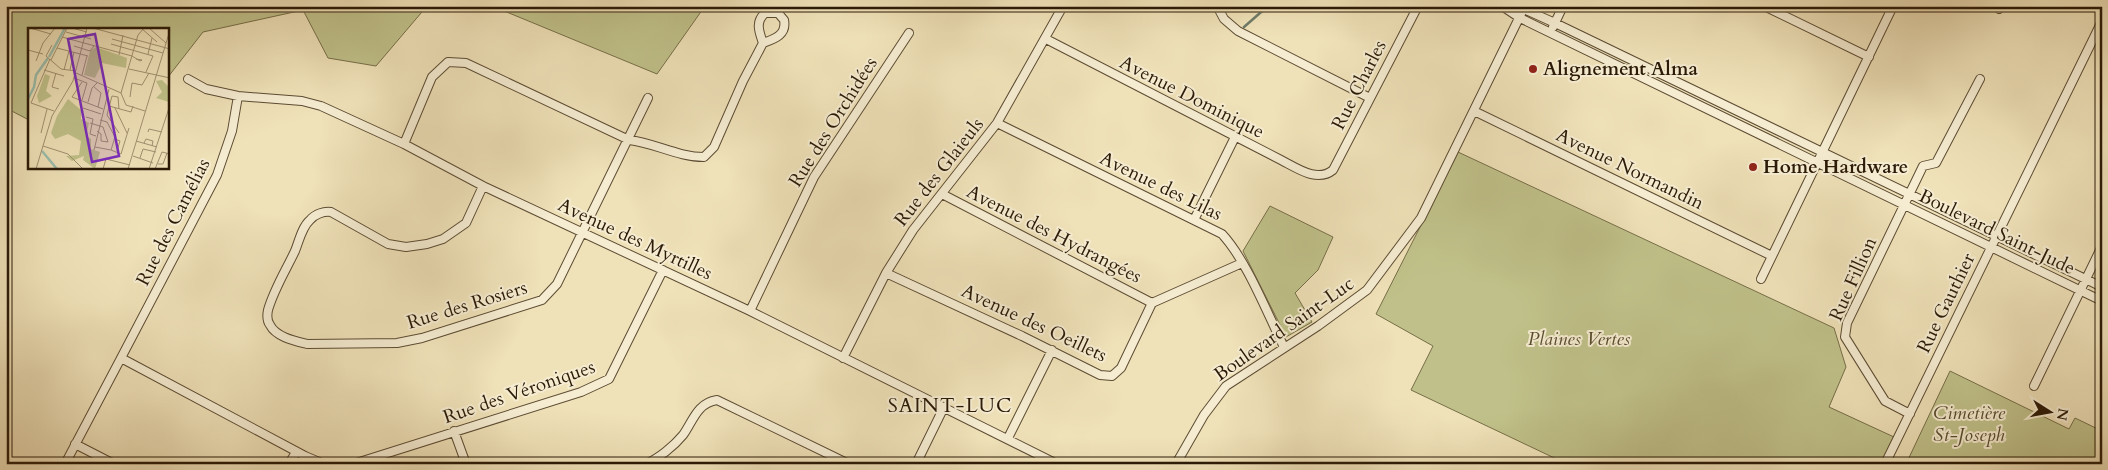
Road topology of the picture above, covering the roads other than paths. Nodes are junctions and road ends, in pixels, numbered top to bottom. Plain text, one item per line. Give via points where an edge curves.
1 (1063, 6) edge
2 (1217, 6) edge
3 (1418, 6) edge
4 (1502, 6) edge
5 (1562, 6) edge
6 (1764, 6) edge
7 (1893, 6) edge
8 (1521, 8) edge
9 (1520, 18) junction
10 (2102, 21) edge
11 (1555, 23) junction
12 (1550, 32) junction
13 (909, 33) dead end
14 (1046, 40) junction
15 (763, 42) dead end
16 (1869, 57) junction
17 (188, 79) dead end
18 (1980, 79) dead end
19 (238, 96) junction
20 (648, 98) dead end
21 (1370, 98) junction
22 (1474, 111) junction
23 (997, 123) junction
24 (1235, 137) junction
25 (629, 140) junction
26 (404, 144) junction
27 (1822, 152) junction
28 (1818, 161) junction
29 (1326, 176) joint
30 (483, 186) junction
31 (942, 194) junction
32 (1909, 194) junction
33 (1904, 204) junction
34 (1194, 220) junction
35 (583, 232) junction
36 (1996, 236) junction
37 (2102, 246) edge
38 (1991, 247) junction
39 (1772, 256) junction
40 (1242, 263) junction
41 (663, 270) junction
42 (886, 273) junction
43 (1761, 279) dead end
44 (2086, 279) junction
45 (2102, 287) edge
46 (2080, 290) junction
47 (2102, 301) edge
48 (1152, 302) junction
49 (750, 311) junction
50 (1284, 347) junction
51 (1052, 350) junction
52 (121, 358) junction
53 (843, 358) junction
54 (2034, 386) dead end
55 (944, 407) junction
56 (1910, 414) junction
57 (454, 432) junction
58 (1008, 438) junction
59 (75, 444) junction
60 (296, 452) junction
61 (64, 464) edge
62 (114, 464) edge
63 (289, 464) edge
64 (324, 464) edge
65 (353, 464) edge
66 (466, 464) edge
67 (646, 464) edge
68 (849, 464) edge
69 (916, 464) edge
70 (1057, 464) edge
71 (1176, 464) edge
72 (1885, 464) edge

1 - 14 street, Rue des Glaieuls
2 - 21 street via 1224,19 1238,31
3 - 21 street, Rue Charles
4 - 9 street, Boulevard Saint-Jude
5 - 11 street
6 - 16 street
7 - 16 street
8 - 9 street, Boulevard Saint-Luc
8 - 11 street, Boulevard Saint-Jude
9 - 12 street, Boulevard Saint-Jude
9 - 22 street, Boulevard Saint-Luc
10 - 36 street, Rue Gauthier
11 - 12 street
11 - 27 street, Boulevard Saint-Jude
12 - 28 street, Boulevard Saint-Jude
13 - 49 street, Rue des Orchidées via 814,177
14 - 23 street, Rue des Glaieuls
14 - 24 street, Avenue Dominique
15 - 25 street via 714,147 704,157 690,157
16 - 27 street
17 - 19 street, Avenue des Myrtilles via 206,89
18 - 32 street, Rue Fillion via 1936,163 1923,166
19 - 26 street, Avenue des Myrtilles via 302,101 321,106
19 - 52 street, Rue des Camélias via 232,131 217,175
20 - 25 street, Rue des Rosiers
21 - 29 street, Rue Charles via 1333,170
22 - 39 street, Avenue Normandin
22 - 50 street, Boulevard Saint-Luc via 1421,218 1367,290
23 - 31 street, Rue des Glaieuls
23 - 34 street, Avenue des Lilas
24 - 29 street, Avenue Dominique via 1315,176
24 - 34 street
25 - 26 street via 466,63 448,62 432,77
25 - 35 street, Rue des Rosiers
26 - 30 street, Avenue des Myrtilles
27 - 28 street
27 - 32 street, Boulevard Saint-Jude
28 - 33 street, Boulevard Saint-Jude
28 - 39 street
30 - 35 street, Avenue des Myrtilles
30 - 35 street, Rue des Rosiers via 466,223 443,239 427,244 406,247 388,244 331,212 316,215 301,234 274,292 267,313 269,324 286,337 306,344 397,343 422,338 542,300 556,284
31 - 42 street, Rue des Glaieuls via 913,230
31 - 48 street, Avenue des Hydrangées
32 - 33 street, Rue Fillion
32 - 36 street, Boulevard Saint-Jude
33 - 38 street, Boulevard Saint-Jude
33 - 56 street, Rue Fillion via 1847,324 1845,337 1885,401
34 - 40 street, Avenue des Lilas via 1222,234
35 - 41 street, Avenue des Myrtilles
36 - 38 street, Rue Gauthier
36 - 44 street, Boulevard Saint-Jude
37 - 44 street
38 - 46 street, Boulevard Saint-Jude
38 - 56 street, Rue Gauthier
39 - 43 street
40 - 48 street
40 - 50 street, Avenue des Lilas
41 - 49 street, Avenue des Myrtilles
41 - 57 street, Rue des Véroniques via 609,379 581,392
42 - 51 street, Avenue des Oeillets
42 - 53 street, Rue des Glaieuls
44 - 45 street, Boulevard Saint-Jude
44 - 46 street
46 - 47 street, Boulevard Saint-Jude
46 - 54 street
48 - 51 street, Avenue des Oeillets via 1121,368 1112,376 1100,375
49 - 53 street, Avenue des Myrtilles
50 - 71 street, Boulevard Saint-Luc via 1226,386 1204,415
51 - 58 street
52 - 59 street
52 - 60 street
53 - 55 street, Avenue des Myrtilles
55 - 58 street, Avenue des Myrtilles
55 - 69 street
56 - 72 street, Rue Gauthier
57 - 65 street, Rue des Véroniques
57 - 66 street
58 - 70 street, Avenue des Myrtilles
59 - 61 street
59 - 62 street
60 - 63 street
60 - 64 street
67 - 68 street via 675,444 703,406 717,400

